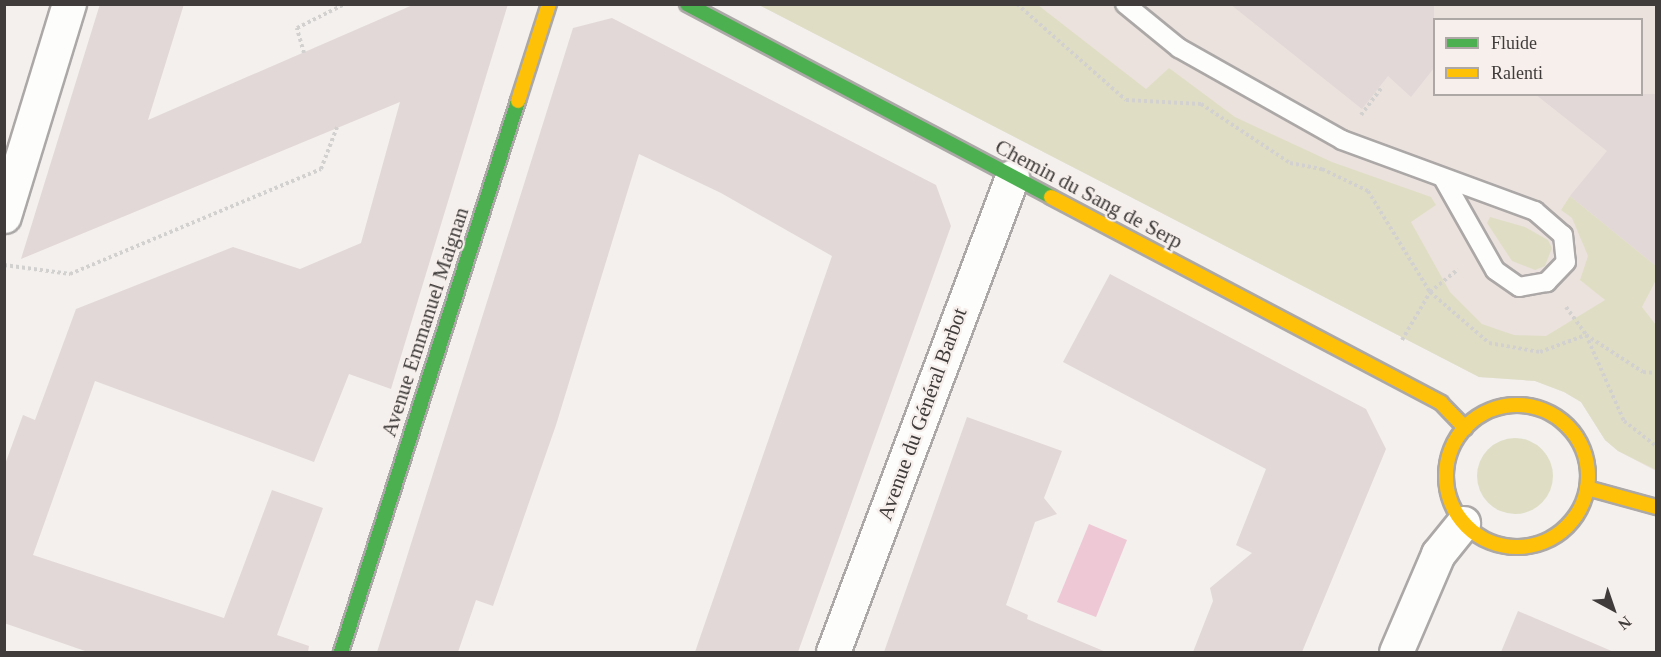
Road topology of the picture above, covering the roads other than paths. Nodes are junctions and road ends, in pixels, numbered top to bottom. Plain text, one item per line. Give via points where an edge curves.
1 (69, 4) edge
2 (549, 4) edge
3 (687, 4) edge
4 (1125, 4) edge
5 (1012, 177) junction
6 (1444, 180) junction
7 (4, 216) edge
8 (1465, 428) junction
9 (1587, 488) junction
10 (1656, 507) edge
11 (1463, 523) junction
12 (341, 652) edge
13 (833, 652) edge
14 (1396, 652) edge

1 - 7 street
2 - 12 street, Avenue Emmanuel Maignan
3 - 5 street, Chemin du Sang de Serp
4 - 6 lane via 1179,48 1259,96 1342,140
5 - 8 street, Chemin du Sang de Serp via 1432,398
5 - 13 street, Avenue du Général Barbot
6 - 6 lane via 1510,199 1535,211 1563,236 1566,262 1547,282 1519,287 1495,270
8 - 9 street via 1494,409 1515,404 1552,414 1578,439 1587,461
8 - 11 street via 1453,445 1446,475 1452,505
9 - 10 street
9 - 11 street via 1580,510 1547,541 1502,546
11 - 14 street via 1438,554

